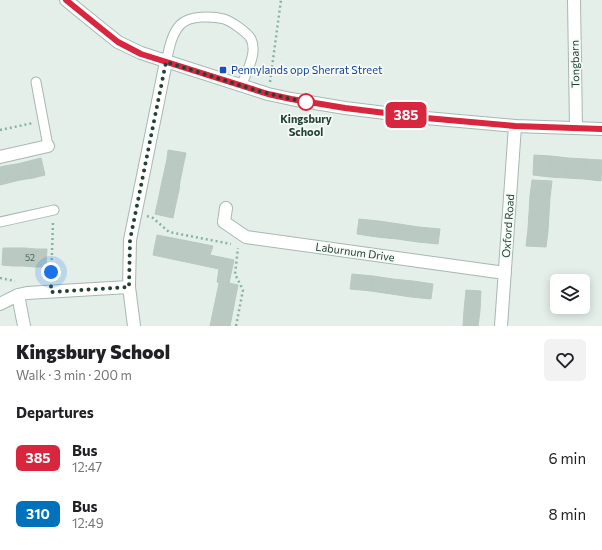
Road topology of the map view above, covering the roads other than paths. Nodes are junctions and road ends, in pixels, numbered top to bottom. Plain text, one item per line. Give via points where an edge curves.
1 (66, 0) edge
2 (574, 0) edge
3 (166, 62) junction
4 (36, 82) dead end
5 (241, 86) junction
6 (515, 126) junction
7 (576, 128) junction
8 (602, 129) edge
9 (48, 146) joint
10 (0, 157) edge
11 (226, 208) dead end
12 (54, 210) road end
13 (0, 222) edge
14 (505, 273) junction
15 (129, 287) junction
16 (18, 295) junction
17 (0, 304) edge
18 (24, 326) edge
19 (134, 326) edge
20 (501, 326) edge

1 - 3 street via 118,42 141,54
2 - 7 street, Tongbarn
3 - 5 street
3 - 5 lane via 175,32 181,24 191,18 225,19 243,30 251,39 254,49
3 - 15 street via 130,240
4 - 9 lane
5 - 6 street via 291,99 345,108
6 - 7 street
6 - 14 street, Oxford Road
7 - 8 street
9 - 10 street
11 - 14 street, Laburnum Drive via 224,222 246,238
12 - 13 lane
14 - 20 street, Oxford Road
15 - 16 street
15 - 19 street
16 - 17 street
16 - 18 street

